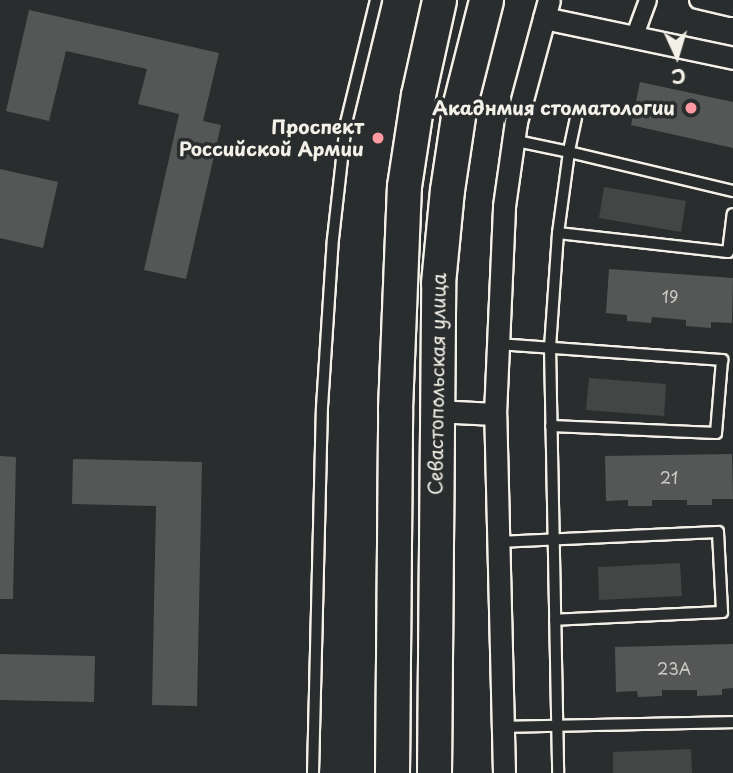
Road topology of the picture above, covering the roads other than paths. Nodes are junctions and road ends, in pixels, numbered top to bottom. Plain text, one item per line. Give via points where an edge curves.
1 (376, 0) edge
2 (439, 0) edge
3 (486, 0) edge
4 (648, 0) edge
5 (698, 0) edge
6 (733, 8) edge
7 (547, 9) edge
8 (634, 38) junction
9 (733, 58) edge
10 (577, 113) dead end
11 (512, 140) junction
12 (569, 152) junction
13 (733, 191) edge
14 (733, 214) edge
15 (558, 233) junction
16 (499, 344) junction
17 (550, 347) junction
18 (435, 411) junction
19 (495, 414) junction
20 (551, 426) junction
21 (552, 539) junction
22 (497, 542) junction
23 (555, 620) junction
24 (733, 722) edge
25 (503, 727) junction
26 (557, 727) junction
27 (313, 773) edge
28 (392, 773) edge
29 (434, 773) edge
30 (504, 773) edge
31 (558, 773) edge

1 - 27 lane via 346,123 333,239 322,407
2 - 28 main road, Севастопольская улица via 404,186 395,409
3 - 18 main road, Севастопольская улица via 460,103 447,190 438,283
4 - 8 street
5 - 6 street
7 - 8 street
7 - 11 street
8 - 9 street
10 - 12 lane
11 - 12 lane
11 - 16 street via 504,206
12 - 13 lane
12 - 15 lane
14 - 15 lane via 728,252
15 - 17 lane
16 - 17 lane
16 - 19 street
17 - 20 lane
17 - 20 lane via 722,360 716,433
18 - 19 street
18 - 29 main road, Севастопольская улица
19 - 22 street
20 - 21 lane
21 - 22 lane
21 - 23 lane
21 - 23 lane via 718,532 722,612
22 - 25 street
23 - 26 lane
24 - 26 lane
25 - 26 lane
25 - 30 street
26 - 31 lane

